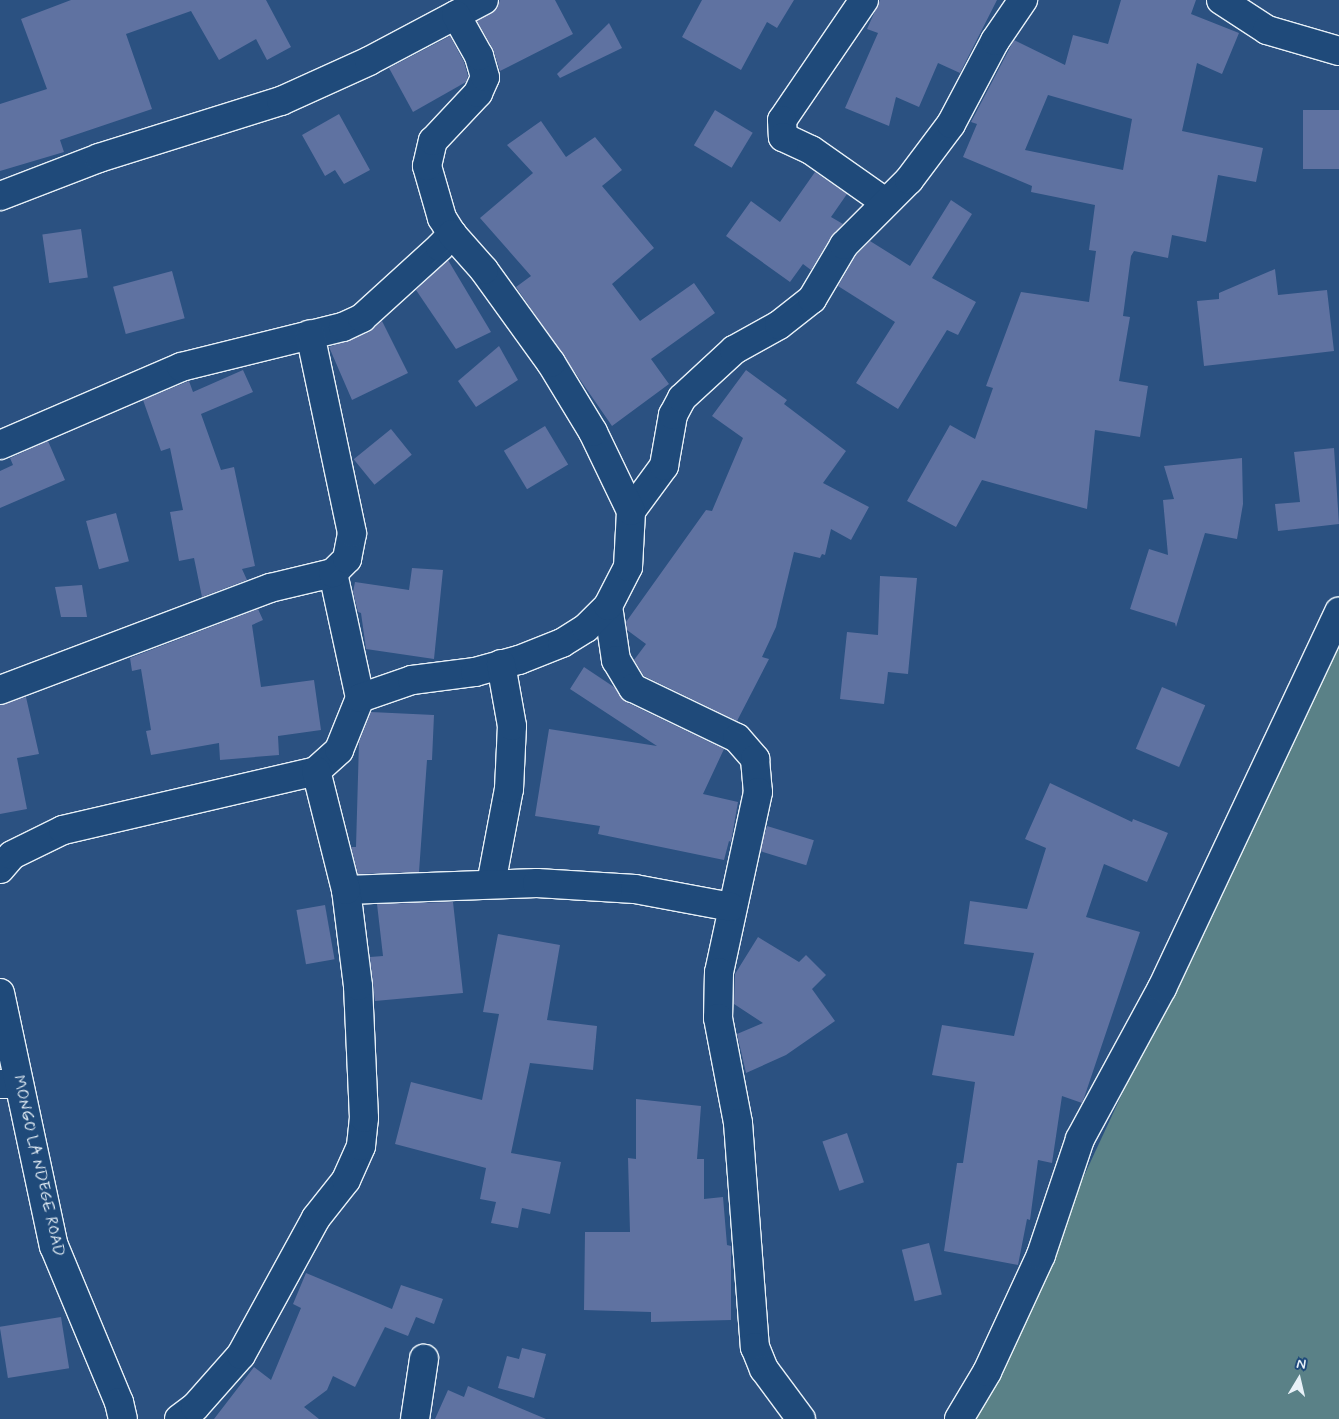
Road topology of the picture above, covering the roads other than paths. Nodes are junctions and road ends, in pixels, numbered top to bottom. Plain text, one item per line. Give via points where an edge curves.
1 (484, 0) edge
2 (864, 0) edge
3 (1023, 0) edge
4 (1221, 0) edge
5 (456, 15) junction
6 (1339, 51) edge
7 (0, 196) edge
8 (885, 202) junction
9 (452, 234) junction
10 (310, 334) junction
11 (0, 446) edge
12 (631, 511) junction
13 (333, 573) junction
14 (608, 606) junction
15 (1339, 612) edge
16 (502, 664) junction
17 (0, 690) edge
18 (360, 698) junction
19 (316, 771) junction
20 (0, 870) edge
21 (491, 884) junction
22 (346, 890) junction
23 (731, 907) junction
24 (0, 993) edge
25 (9, 1084) edge
26 (424, 1359) dead end
27 (123, 1419) edge
28 (179, 1419) edge
29 (415, 1419) edge
30 (801, 1419) edge
31 (959, 1419) edge

1 - 5 street
2 - 8 street via 782,120 784,137 811,150
3 - 8 street via 995,41 951,124 909,180
4 - 6 street via 1267,30
5 - 7 street via 281,101 99,158
5 - 9 street via 479,56 485,77 478,92 433,141 427,166 442,218
8 - 12 street via 844,245 812,299 779,325 734,350 682,398 673,415 664,466
9 - 10 street via 362,318 343,327
9 - 12 street via 484,270 551,363 593,432
10 - 11 street via 181,367
10 - 13 street via 352,533 347,559
12 - 14 street via 628,567
13 - 17 street via 270,588
13 - 18 street
14 - 16 street via 586,628 562,643
14 - 23 street via 616,660 633,688 737,738 755,759 758,792
15 - 31 street via 1162,988 1080,1139 1041,1254 987,1372
16 - 18 street via 475,672 412,680
16 - 21 street via 512,726 509,789
18 - 19 street via 340,750
19 - 20 street via 63,830 12,855
19 - 22 street
21 - 22 street
21 - 23 street via 537,883 635,889
22 - 28 street via 358,986 364,1118 360,1146 346,1180 316,1218 242,1355 195,1407
23 - 30 street via 719,972 717,1005 738,1123 751,1330 764,1369
24 - 25 street, MONGO LA NDEGE ROAD
25 - 27 street, MONGO LA NDEGE ROAD via 54,1246 120,1402
26 - 29 street

